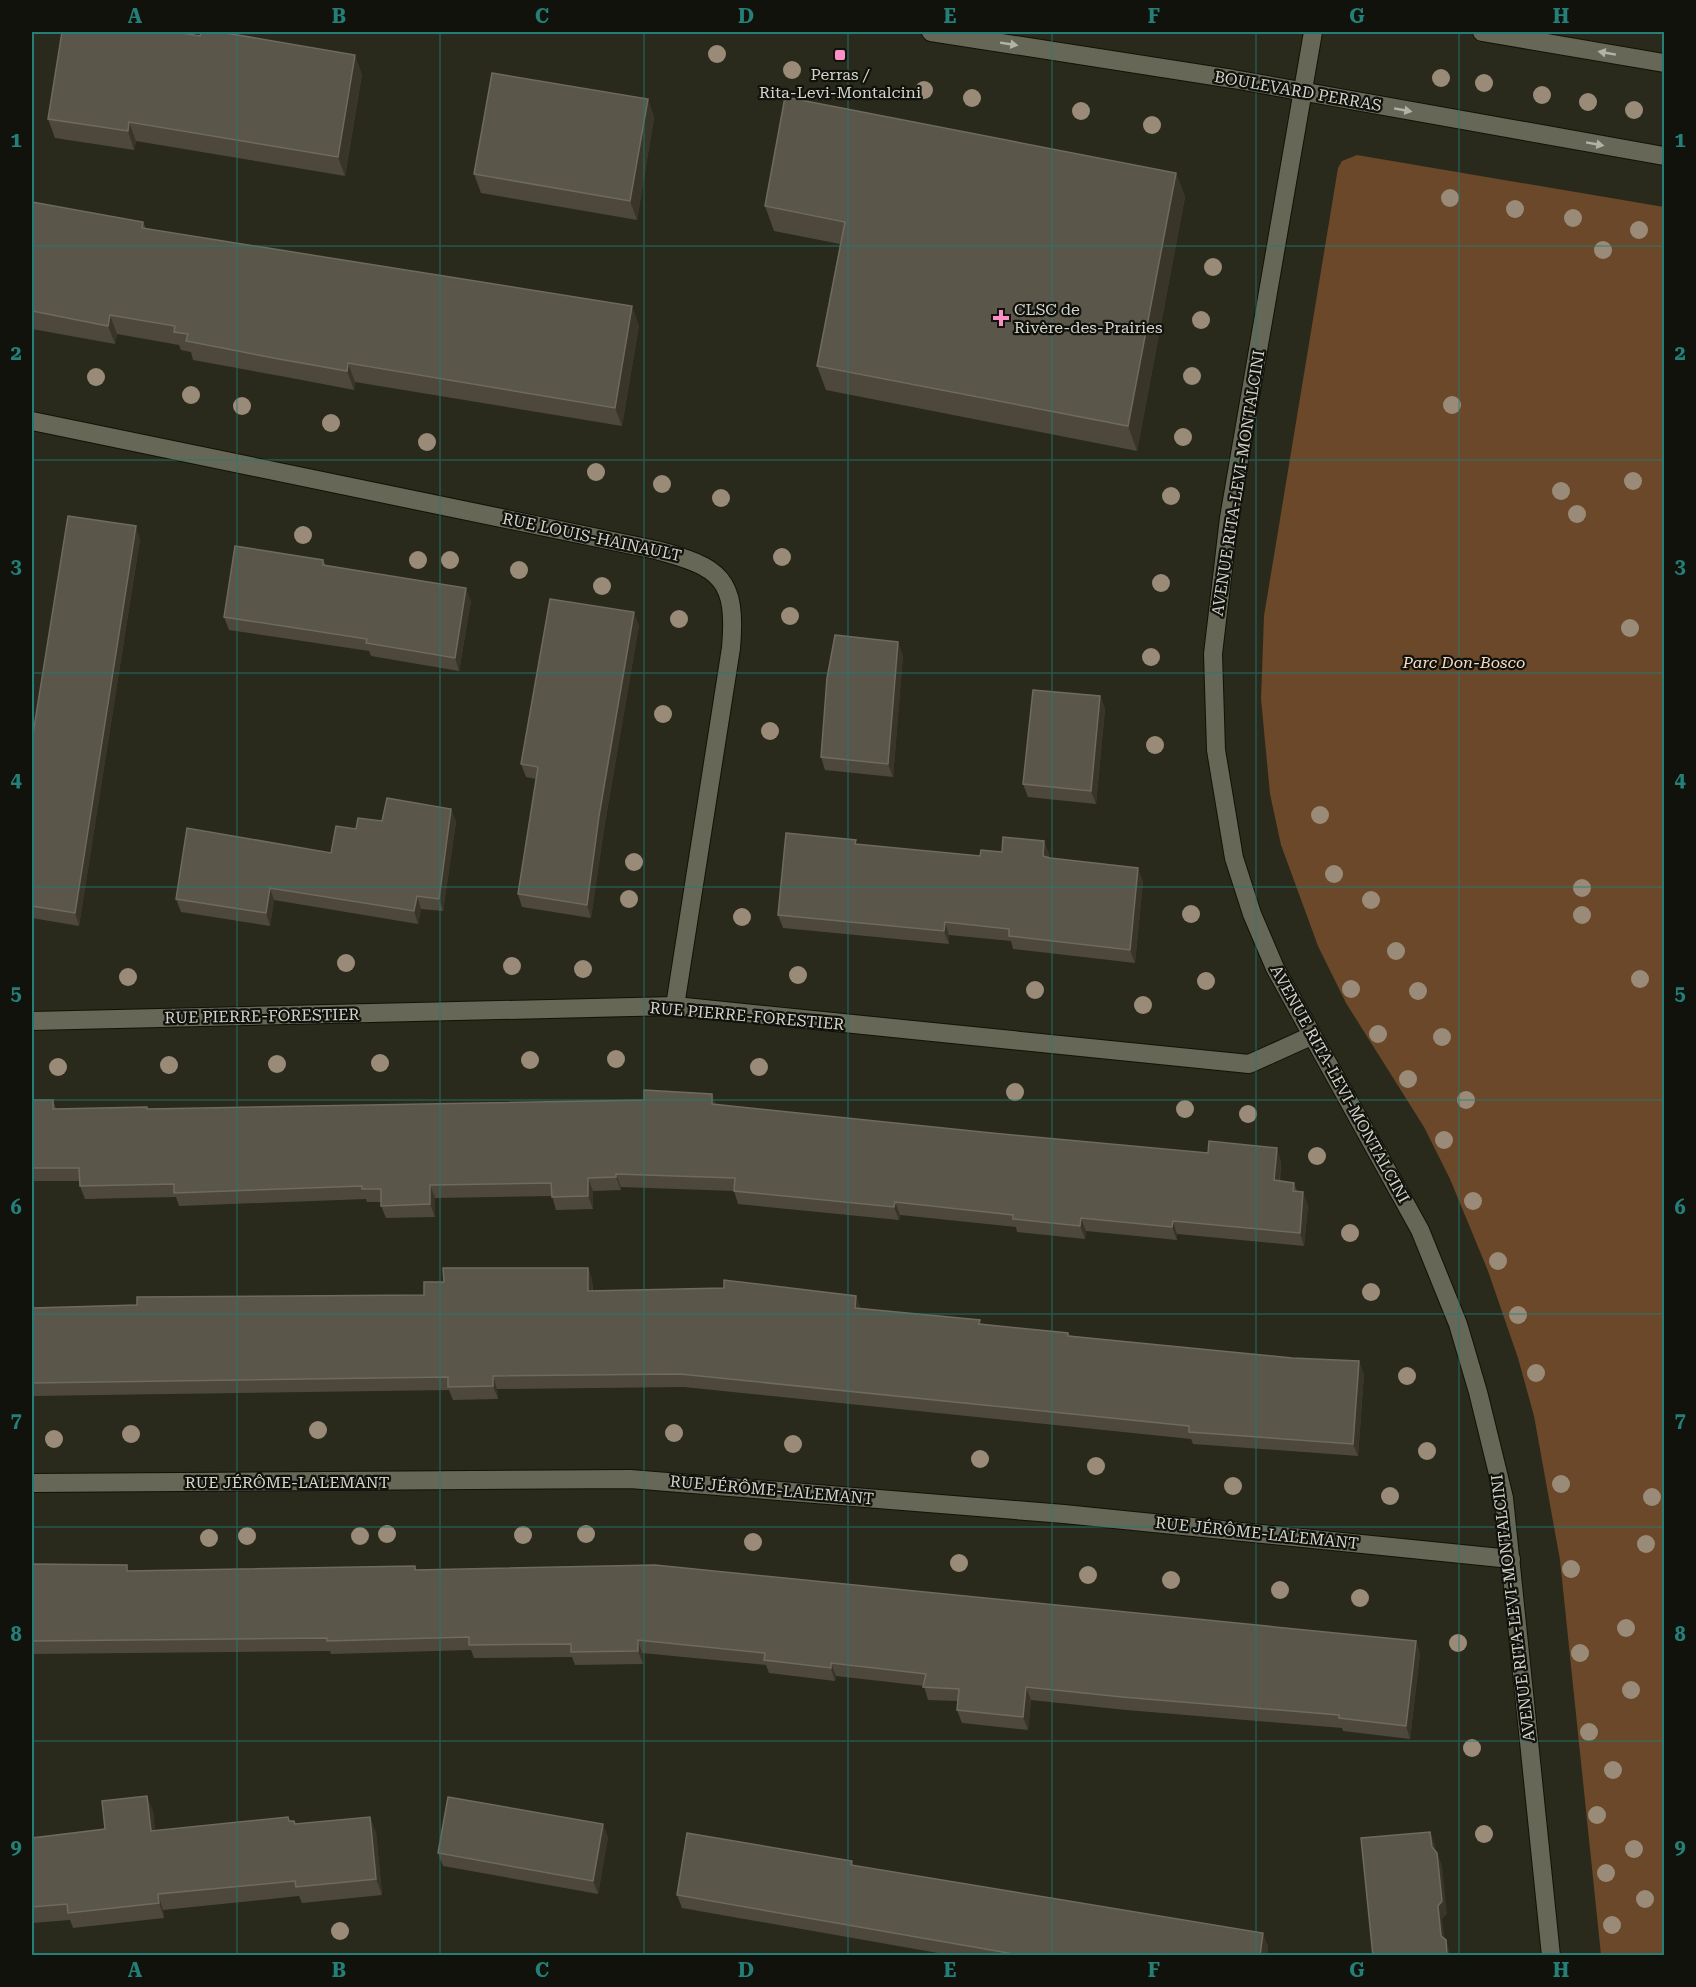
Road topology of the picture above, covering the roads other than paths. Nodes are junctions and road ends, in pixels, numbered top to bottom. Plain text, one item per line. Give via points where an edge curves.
1 (931, 32) edge
2 (1313, 32) edge
3 (1482, 32) edge
4 (1665, 63) edge
5 (1305, 92) junction
6 (1665, 156) edge
7 (32, 421) edge
8 (675, 1006) junction
9 (32, 1021) edge
10 (1311, 1036) junction
11 (32, 1484) edge
12 (1511, 1558) junction
13 (1551, 1956) edge

1 -> 5 street, BOULEVARD PERRAS
2 - 5 street, AVENUE RITA-LEVI-MONTALCINI
4 -> 3 street
5 -> 6 street, BOULEVARD PERRAS
5 - 10 street, AVENUE RITA-LEVI-MONTALCINI via 1229,519 1213,654 1213,702 1222,801 1234,858 1275,968
7 - 8 street, RUE LOUIS-HAINAULT via 656,550 689,559 721,577 734,613 731,648
8 - 9 street, RUE PIERRE-FORESTIER
8 - 10 street, RUE PIERRE-FORESTIER via 1249,1064
10 - 12 street, AVENUE RITA-LEVI-MONTALCINI via 1405,1201 1458,1324 1504,1498
11 - 12 street, RUE JÉRÔME-LALEMANT via 630,1479 1064,1514
12 - 13 street, AVENUE RITA-LEVI-MONTALCINI

